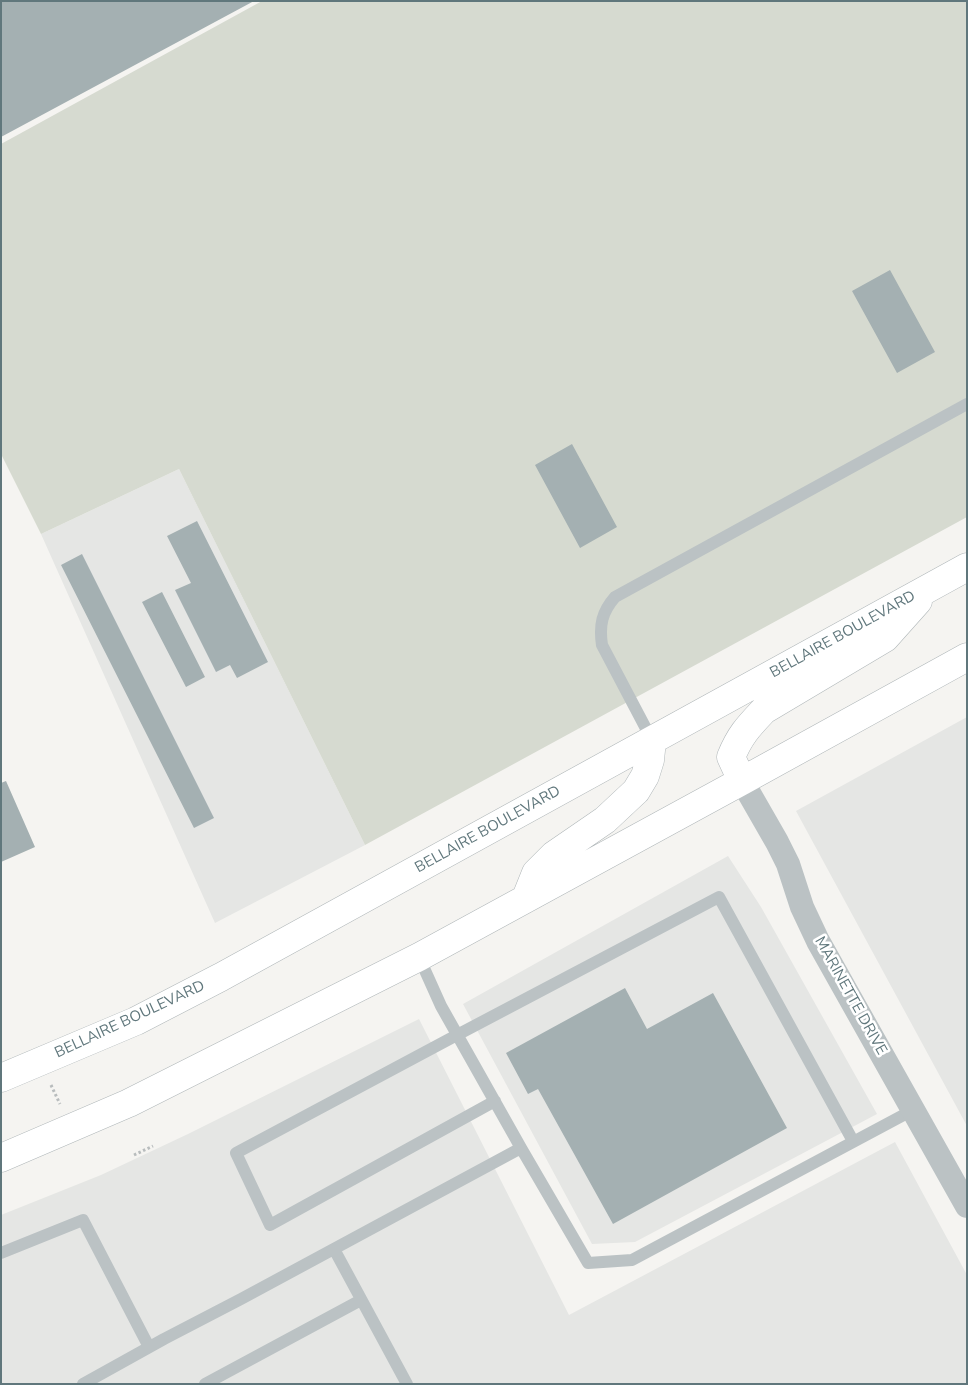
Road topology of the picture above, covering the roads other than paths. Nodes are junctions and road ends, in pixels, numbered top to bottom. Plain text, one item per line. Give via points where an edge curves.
1 (967, 404) edge
2 (967, 567) edge
3 (932, 586) junction
4 (967, 657) edge
5 (652, 740) junction
6 (742, 781) junction
7 (526, 898) junction
8 (418, 957) junction
9 (457, 1034) junction
10 (1, 1078) edge
11 (495, 1101) junction
12 (914, 1110) junction
13 (853, 1142) junction
14 (521, 1148) junction
15 (1, 1158) edge
16 (967, 1206) edge
17 (334, 1249) junction
18 (1, 1253) edge
19 (361, 1300) junction
20 (150, 1347) junction
21 (83, 1384) edge
22 (205, 1384) edge
23 (407, 1384) edge

1 - 5 lane via 615,597 602,620 602,645
2 - 3 main road, BELLAIRE BOULEVARD
3 - 5 main road, BELLAIRE BOULEVARD
3 - 6 main road via 885,638 779,700 757,717 738,740 731,757
4 - 6 main road
5 - 7 main road via 645,776 636,791 605,820 548,861 536,873
5 - 10 main road, BELLAIRE BOULEVARD via 221,977 136,1021
6 - 7 main road
6 - 12 street, MARINETTE DRIVE via 788,864 802,907 818,941
7 - 8 main road
8 - 9 lane
8 - 15 main road via 129,1103
9 - 11 lane
9 - 11 lane via 236,1154 270,1225
9 - 13 lane via 719,897
11 - 14 lane
12 - 13 lane
12 - 16 street, MARINETTE DRIVE
13 - 14 lane via 632,1260 588,1263
14 - 17 lane
17 - 19 lane
17 - 20 lane
18 - 20 lane via 83,1220
19 - 22 lane
19 - 23 lane
20 - 21 lane

